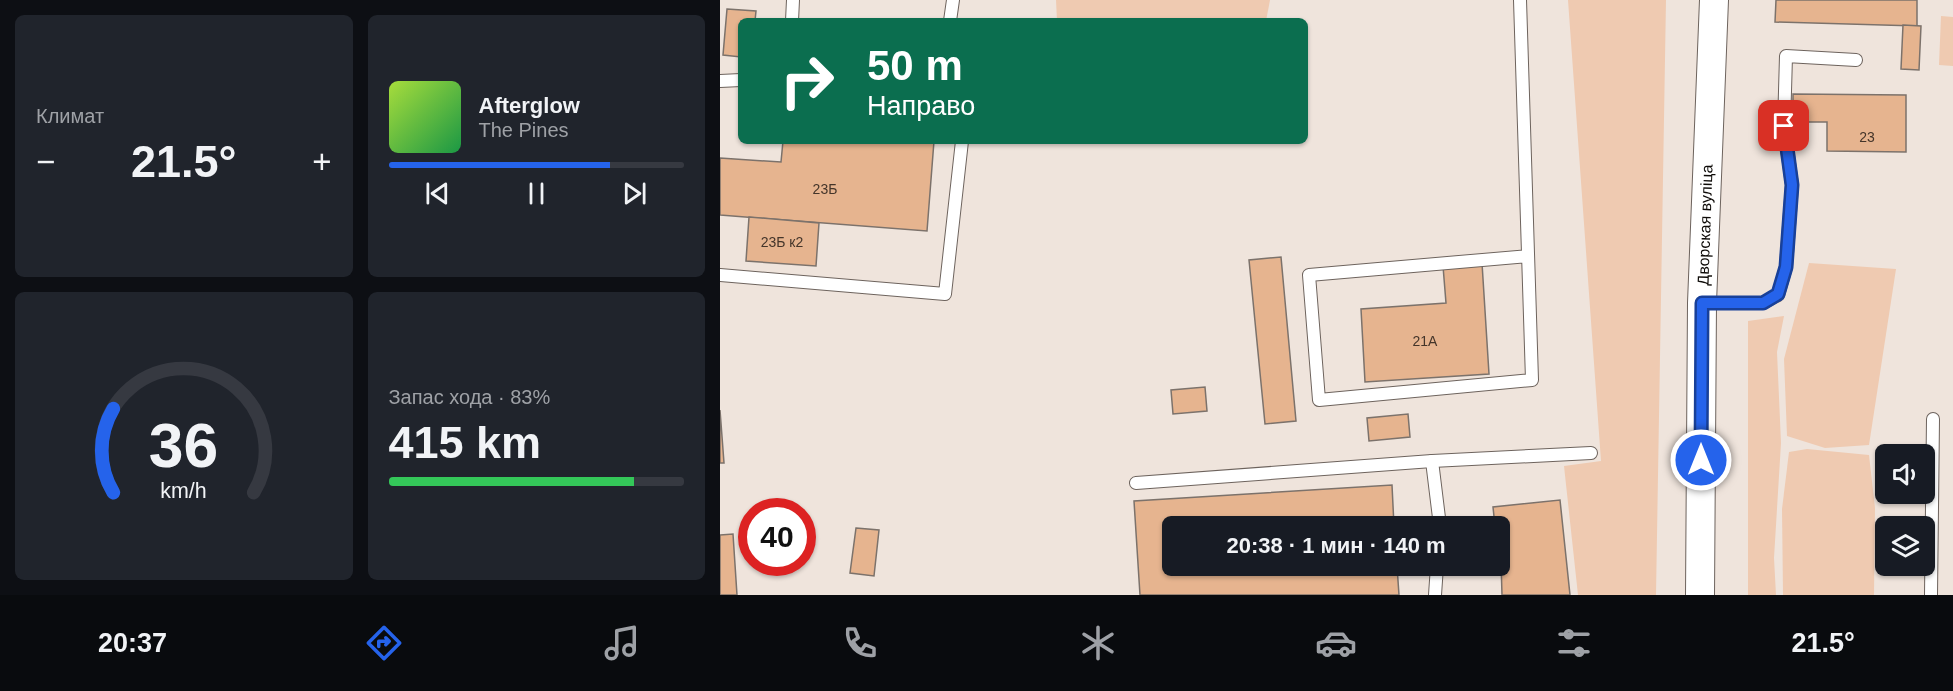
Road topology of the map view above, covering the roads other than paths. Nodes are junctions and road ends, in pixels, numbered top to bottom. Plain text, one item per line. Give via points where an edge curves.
1 (793, 0) edge
2 (953, 0) edge
3 (1520, 0) edge
4 (1714, 0) edge
5 (792, 18) edge
6 (951, 18) edge
7 (1856, 60) dead end
8 (738, 80) edge
9 (720, 81) edge
10 (962, 144) edge
11 (1528, 256) junction
12 (720, 274) edge
13 (1702, 303) junction
14 (1933, 419) dead end
15 (1591, 453) dead end
16 (1432, 461) junction
17 (1136, 483) dead end
18 (1439, 516) edge
19 (1436, 576) edge
20 (1435, 595) edge
21 (1701, 595) edge
22 (1931, 595) edge

1 - 5 lane
2 - 6 lane
3 - 11 lane
4 - 13 street, Дворская вуліца
7 - 13 lane via 1786,56 1784,126 1792,185 1786,267 1778,294 1763,303
8 - 9 lane
10 - 12 lane via 945,294
11 - 11 lane via 1532,380 1319,400 1309,275
13 - 21 street, Дворская вуліца
14 - 22 lane
15 - 16 lane
16 - 17 lane
16 - 18 lane
19 - 20 lane

